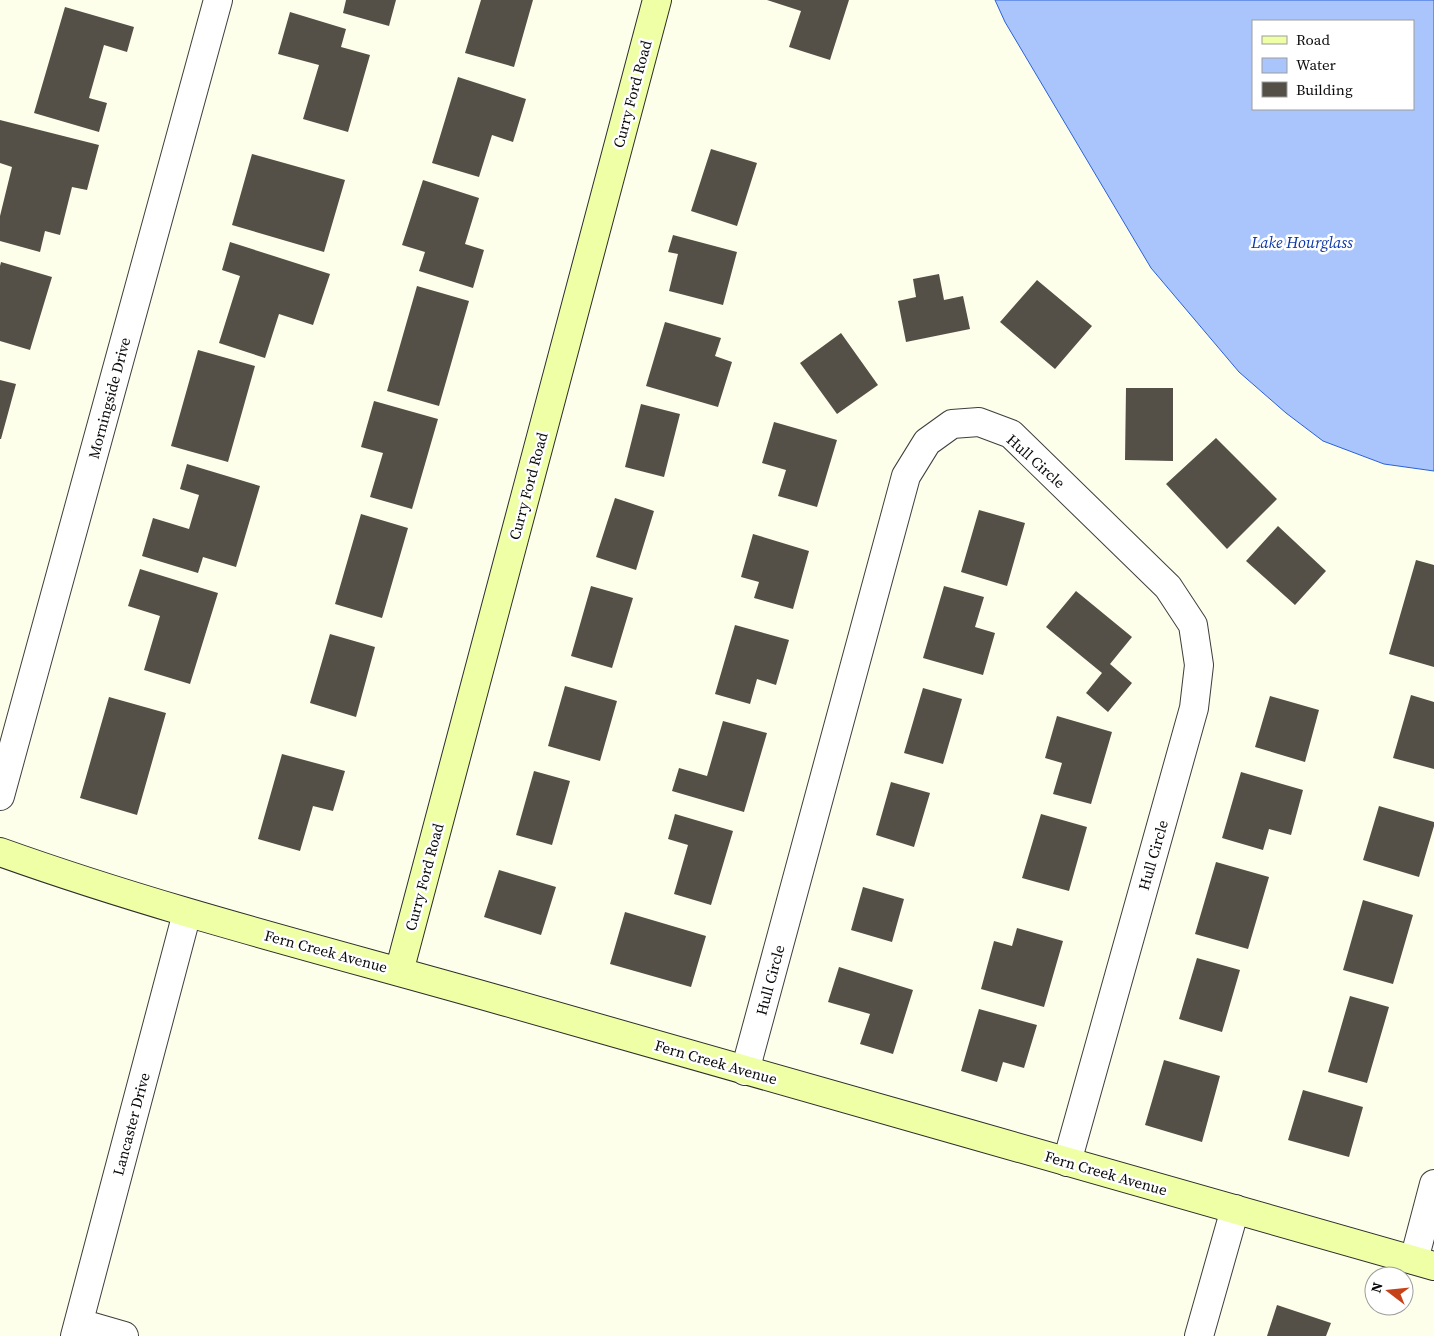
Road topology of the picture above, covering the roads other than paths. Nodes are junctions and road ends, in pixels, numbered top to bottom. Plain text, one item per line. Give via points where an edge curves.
1 (218, 0) edge
2 (657, 0) edge
3 (0, 796) edge
4 (0, 852) edge
5 (187, 913) junction
6 (399, 972) junction
7 (745, 1071) junction
8 (1067, 1162) junction
9 (1434, 1184) edge
10 (1235, 1209) junction
11 (1424, 1263) edge
12 (77, 1330) edge
13 (124, 1336) edge
14 (1199, 1336) edge

1 - 3 street, Morningside Drive
2 - 6 street, Curry Ford Road
4 - 5 street, Fern Creek Avenue
5 - 6 street, Fern Creek Avenue
5 - 12 street, Lancaster Drive
6 - 7 street, Fern Creek Avenue
7 - 8 street, Fern Creek Avenue
7 - 8 street, Hull Circle via 906,476 927,442 952,424 978,422 1011,434 1168,587 1193,626 1199,666 1194,708
8 - 10 street, Fern Creek Avenue
9 - 11 street
10 - 11 street, Fern Creek Avenue
10 - 14 street
12 - 13 street

